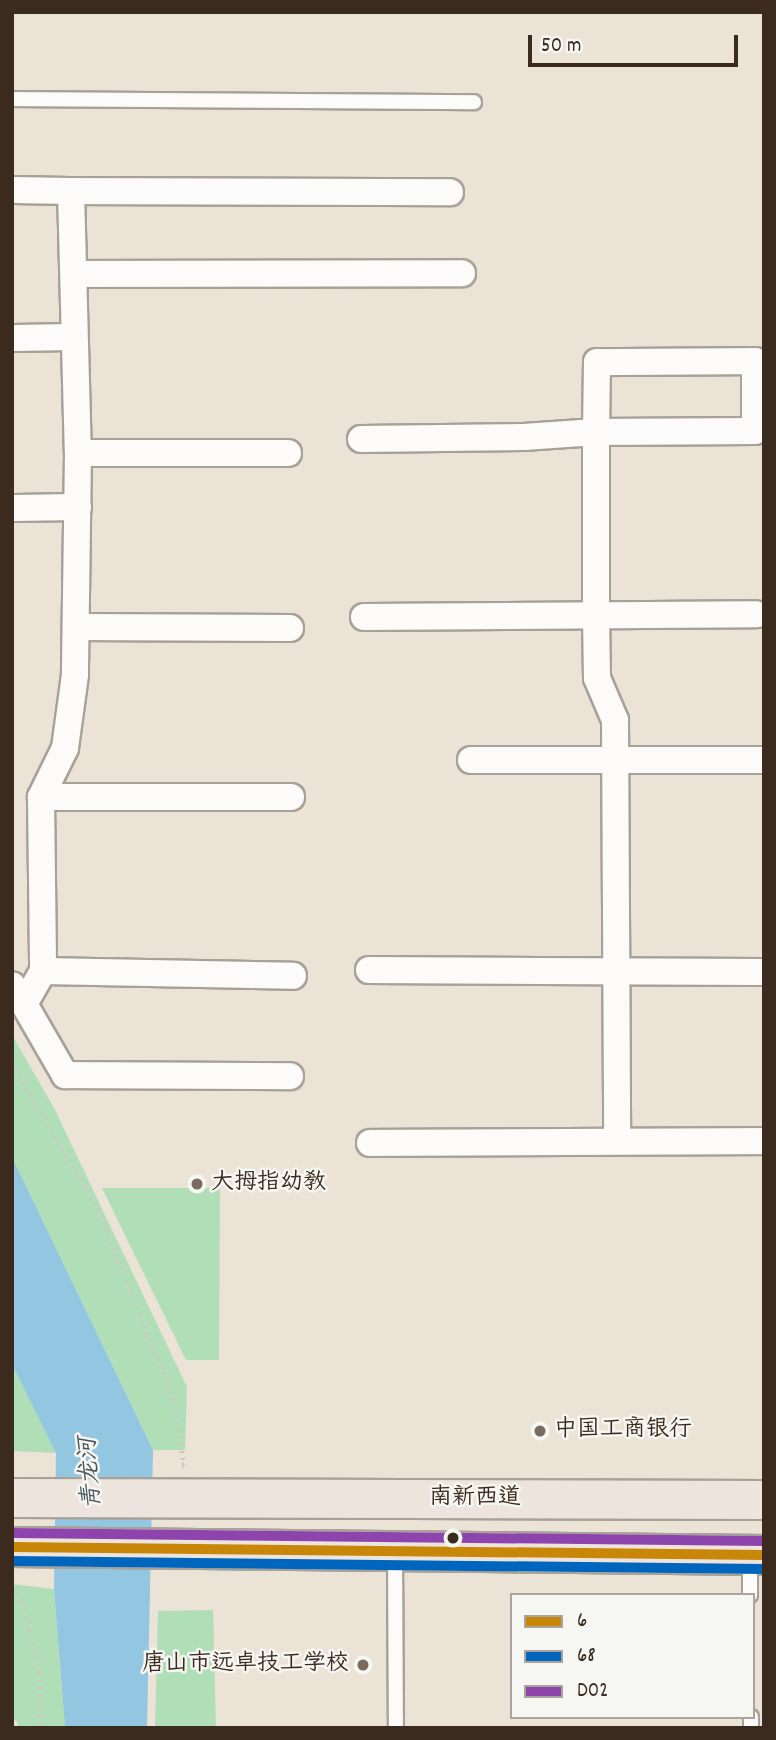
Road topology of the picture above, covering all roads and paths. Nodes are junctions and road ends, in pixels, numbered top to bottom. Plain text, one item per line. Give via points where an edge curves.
1 (12, 99) edge
2 (474, 102) dead end
3 (12, 190) edge
4 (71, 191) junction
5 (450, 192) dead end
6 (462, 273) dead end
7 (75, 274) junction
8 (74, 337) junction
9 (12, 338) edge
10 (597, 432) junction
11 (361, 439) dead end
12 (78, 453) junction
13 (288, 453) dead end
14 (78, 507) junction
15 (12, 508) edge
16 (756, 614) dead end
17 (596, 615) junction
18 (364, 617) dead end
19 (78, 627) junction
20 (290, 628) dead end
21 (471, 761) dead end
22 (615, 761) junction
23 (764, 761) edge
24 (41, 797) junction
25 (291, 797) dead end
26 (369, 970) dead end
27 (43, 971) junction
28 (617, 971) junction
29 (761, 972) dead end
30 (293, 976) dead end
31 (18, 995) edge
32 (12, 1064) edge
33 (290, 1076) dead end
34 (617, 1141) junction
35 (762, 1141) edge
36 (370, 1143) dead end
37 (178, 1482) junction
38 (12, 1498) edge
39 (764, 1500) edge
40 (12, 1547) edge
41 (395, 1551) junction
42 (757, 1555) edge
43 (12, 1588) edge
44 (750, 1593) edge
45 (40, 1728) edge
46 (396, 1728) edge

1 - 2 lane
3 - 4 street
4 - 5 street
4 - 7 street
6 - 7 street
7 - 8 street
8 - 9 street
8 - 12 street
10 - 10 street via 755,431 755,361 597,362
10 - 11 street
10 - 17 street
12 - 13 street
12 - 14 street
14 - 15 street
14 - 19 street
16 - 17 street
17 - 18 street
17 - 22 street via 597,678 615,720
19 - 20 street
19 - 24 street via 65,748
21 - 22 street
22 - 23 street
22 - 28 street
24 - 25 street
24 - 27 street
26 - 28 street
27 - 30 street
27 - 31 street
28 - 29 street
28 - 34 street
31 - 33 street via 65,1075
32 - 37 path via 98,1209 150,1338 175,1402 184,1465
34 - 35 street
34 - 36 street
37 - 38 main road, 南新西道
37 - 39 main road, 南新西道
40 - 41 main road
41 - 42 main road
41 - 46 lane
42 - 44 lane
43 - 45 path via 23,1602 40,1673

